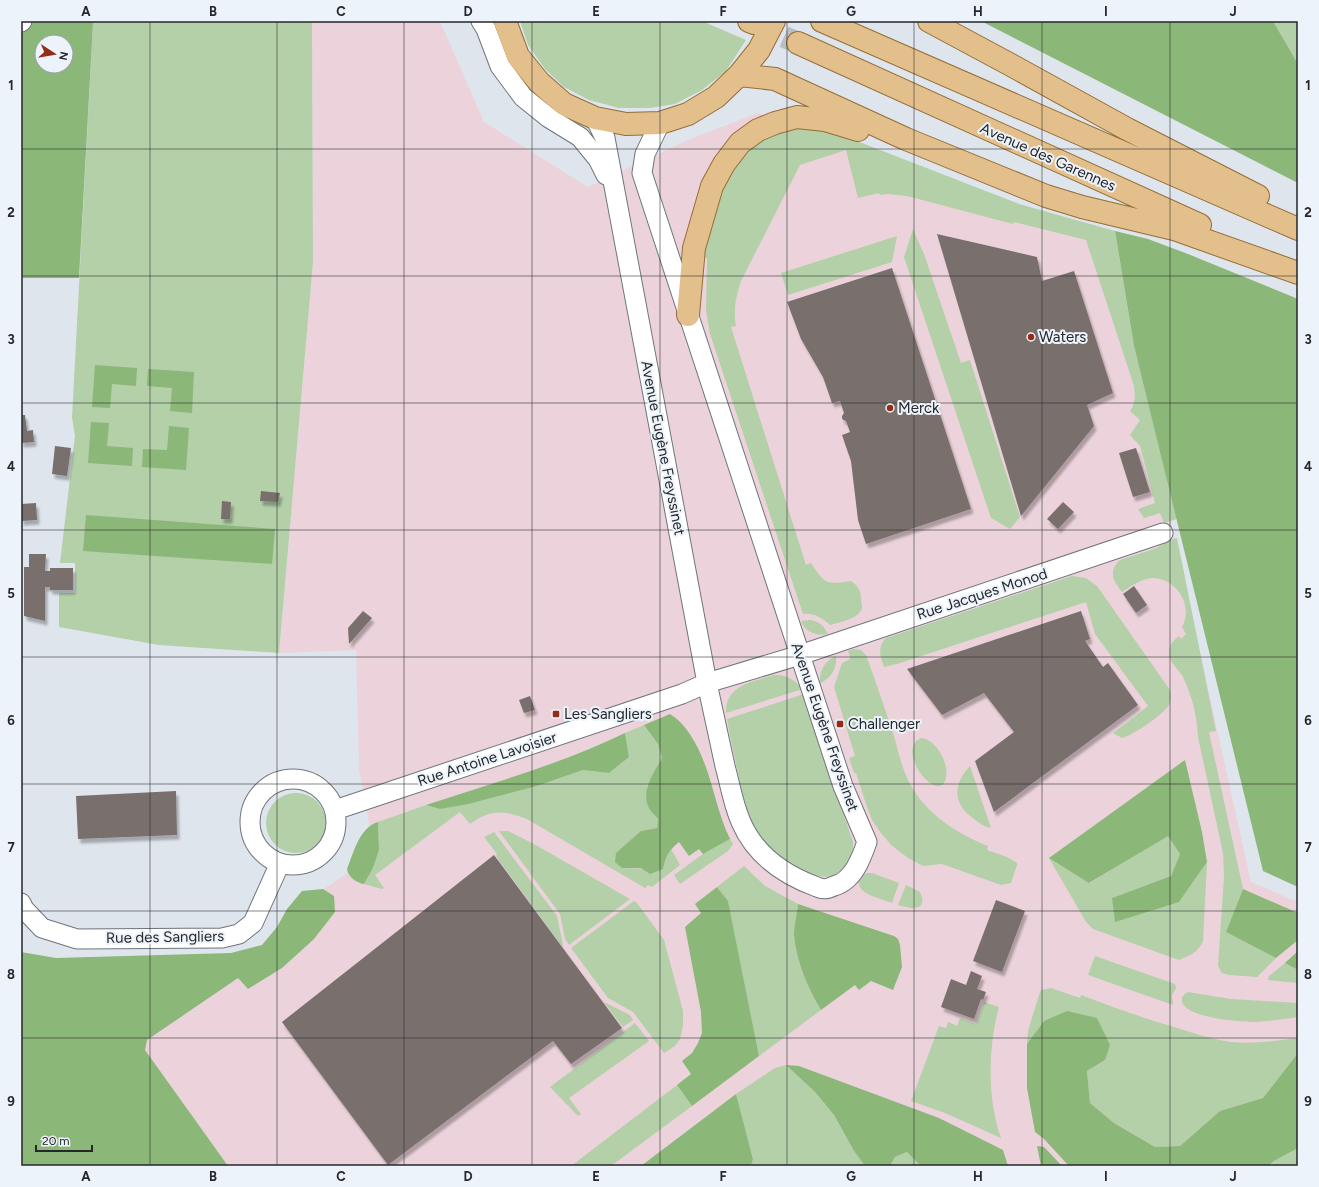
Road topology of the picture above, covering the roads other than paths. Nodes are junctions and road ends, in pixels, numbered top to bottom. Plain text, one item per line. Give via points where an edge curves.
1 (481, 21) edge
2 (505, 21) edge
3 (822, 21) edge
4 (914, 21) edge
5 (929, 21) edge
6 (759, 22) edge
7 (798, 43) tunnel mouth
8 (1012, 64) junction
9 (739, 75) junction
10 (595, 118) junction
11 (660, 123) junction
12 (906, 140) junction
13 (615, 194) junction
14 (1298, 217) edge
15 (1298, 229) edge
16 (1298, 271) edge
17 (688, 315) junction
18 (1163, 533) dead end
19 (800, 655) junction
20 (707, 683) junction
21 (335, 810) junction
22 (280, 863) junction
23 (21, 902) edge

1 - 13 street via 500,66 523,97 549,118 580,137 598,159
2 - 10 main road via 518,56 539,82 564,104
3 - 15 main road
4 - 8 main road
5 - 8 main road
6 - 9 main road via 759,50
7 - 16 main road, Avenue des Garennes
8 - 14 main road via 1127,129
9 - 11 main road via 716,97 688,114
9 - 12 main road via 775,79
10 - 11 main road via 626,124
10 - 13 street, Avenue Eugène Freyssinet via 605,138
11 - 17 street, Avenue Eugène Freyssinet via 645,154 642,173
12 - 16 main road via 1046,196 1174,229
12 - 17 main road via 884,138 825,120 797,117 775,122 740,143 712,186 694,248
13 - 20 street, Avenue Eugène Freyssinet
17 - 19 street, Avenue Eugène Freyssinet
18 - 19 street, Rue Jacques Monod
19 - 20 street, Rue Jacques Monod
19 - 20 street, Avenue Eugène Freyssinet via 843,786 867,842 853,872 840,885 823,890 803,882 773,864 753,843 741,822 731,790
20 - 21 street, Rue Antoine Lavoisier via 682,694
21 - 22 street via 337,823 334,836 328,848 318,858 293,866
21 - 22 street via 324,791 306,780 291,778 277,782 264,790 252,809 251,831 256,845 266,856
22 - 23 street, Rue des Sangliers via 253,923 239,934 222,938 77,939 42,928 24,909

